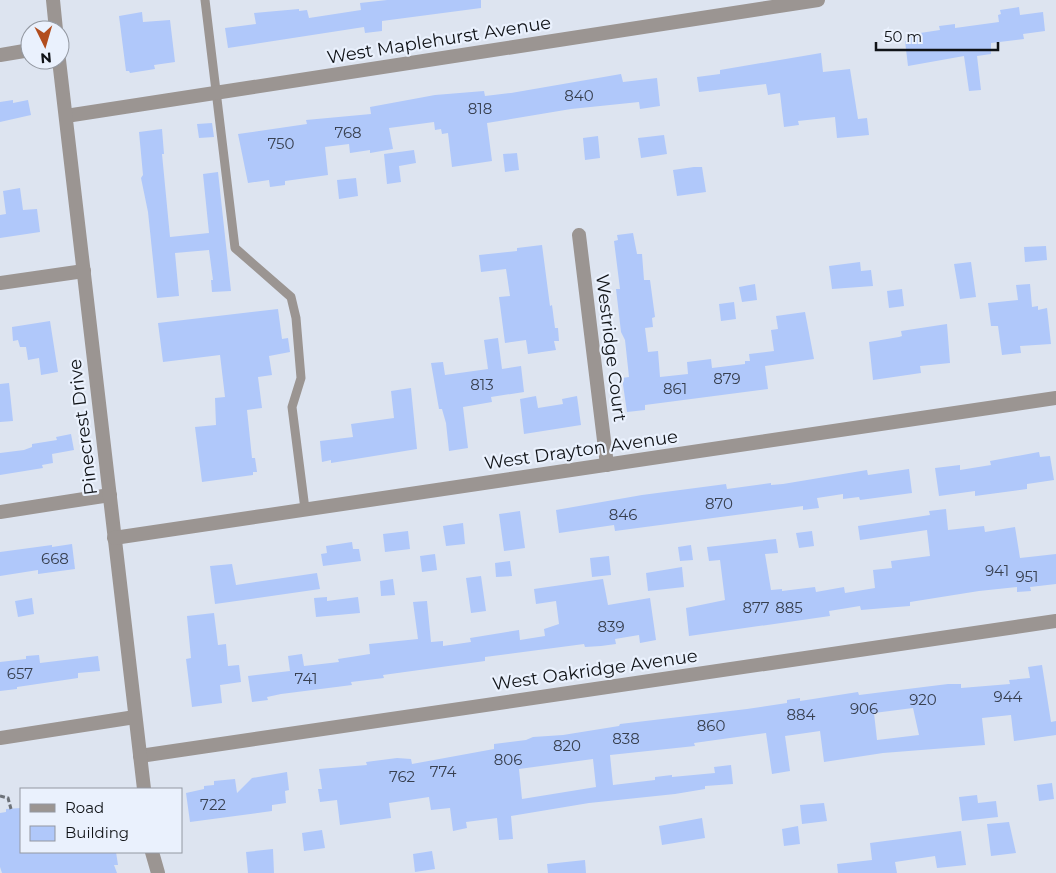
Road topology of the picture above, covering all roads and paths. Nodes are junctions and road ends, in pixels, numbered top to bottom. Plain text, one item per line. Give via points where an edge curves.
1 (52, 0) edge
2 (205, 0) edge
3 (818, 0) edge
4 (55, 20) edge
5 (20, 52) edge
6 (0, 55) edge
7 (60, 70) edge
8 (218, 93) junction
9 (66, 116) junction
10 (579, 235) dead end
11 (84, 271) junction
12 (0, 284) edge
13 (1055, 399) edge
14 (607, 465) junction
15 (110, 495) junction
16 (305, 509) junction
17 (0, 512) edge
18 (114, 538) junction
19 (1056, 622) edge
20 (136, 717) junction
21 (0, 738) edge
22 (140, 756) junction
23 (144, 788) edge
24 (0, 796) edge
25 (11, 809) dead end
26 (152, 853) edge
27 (151, 873) edge
28 (158, 873) edge

1 - 4 street
2 - 8 lane
3 - 8 street, West Maplehurst Avenue
5 - 6 street
7 - 9 street, Pinecrest Drive
8 - 9 street, West Maplehurst Avenue
8 - 16 lane via 235,248 291,297 301,378 292,408
9 - 11 street, Pinecrest Drive
10 - 14 street, Westridge Court
11 - 12 street
11 - 15 street, Pinecrest Drive
13 - 14 street, West Drayton Avenue
14 - 16 street, West Drayton Avenue
15 - 17 street
15 - 18 street, Pinecrest Drive
16 - 18 street, West Drayton Avenue
18 - 20 street, Pinecrest Drive
19 - 22 street, West Oakridge Avenue
20 - 21 street
20 - 22 street, Pinecrest Drive
22 - 23 street, Pinecrest Drive
24 - 25 path via 8,798
26 - 27 street
26 - 28 street

